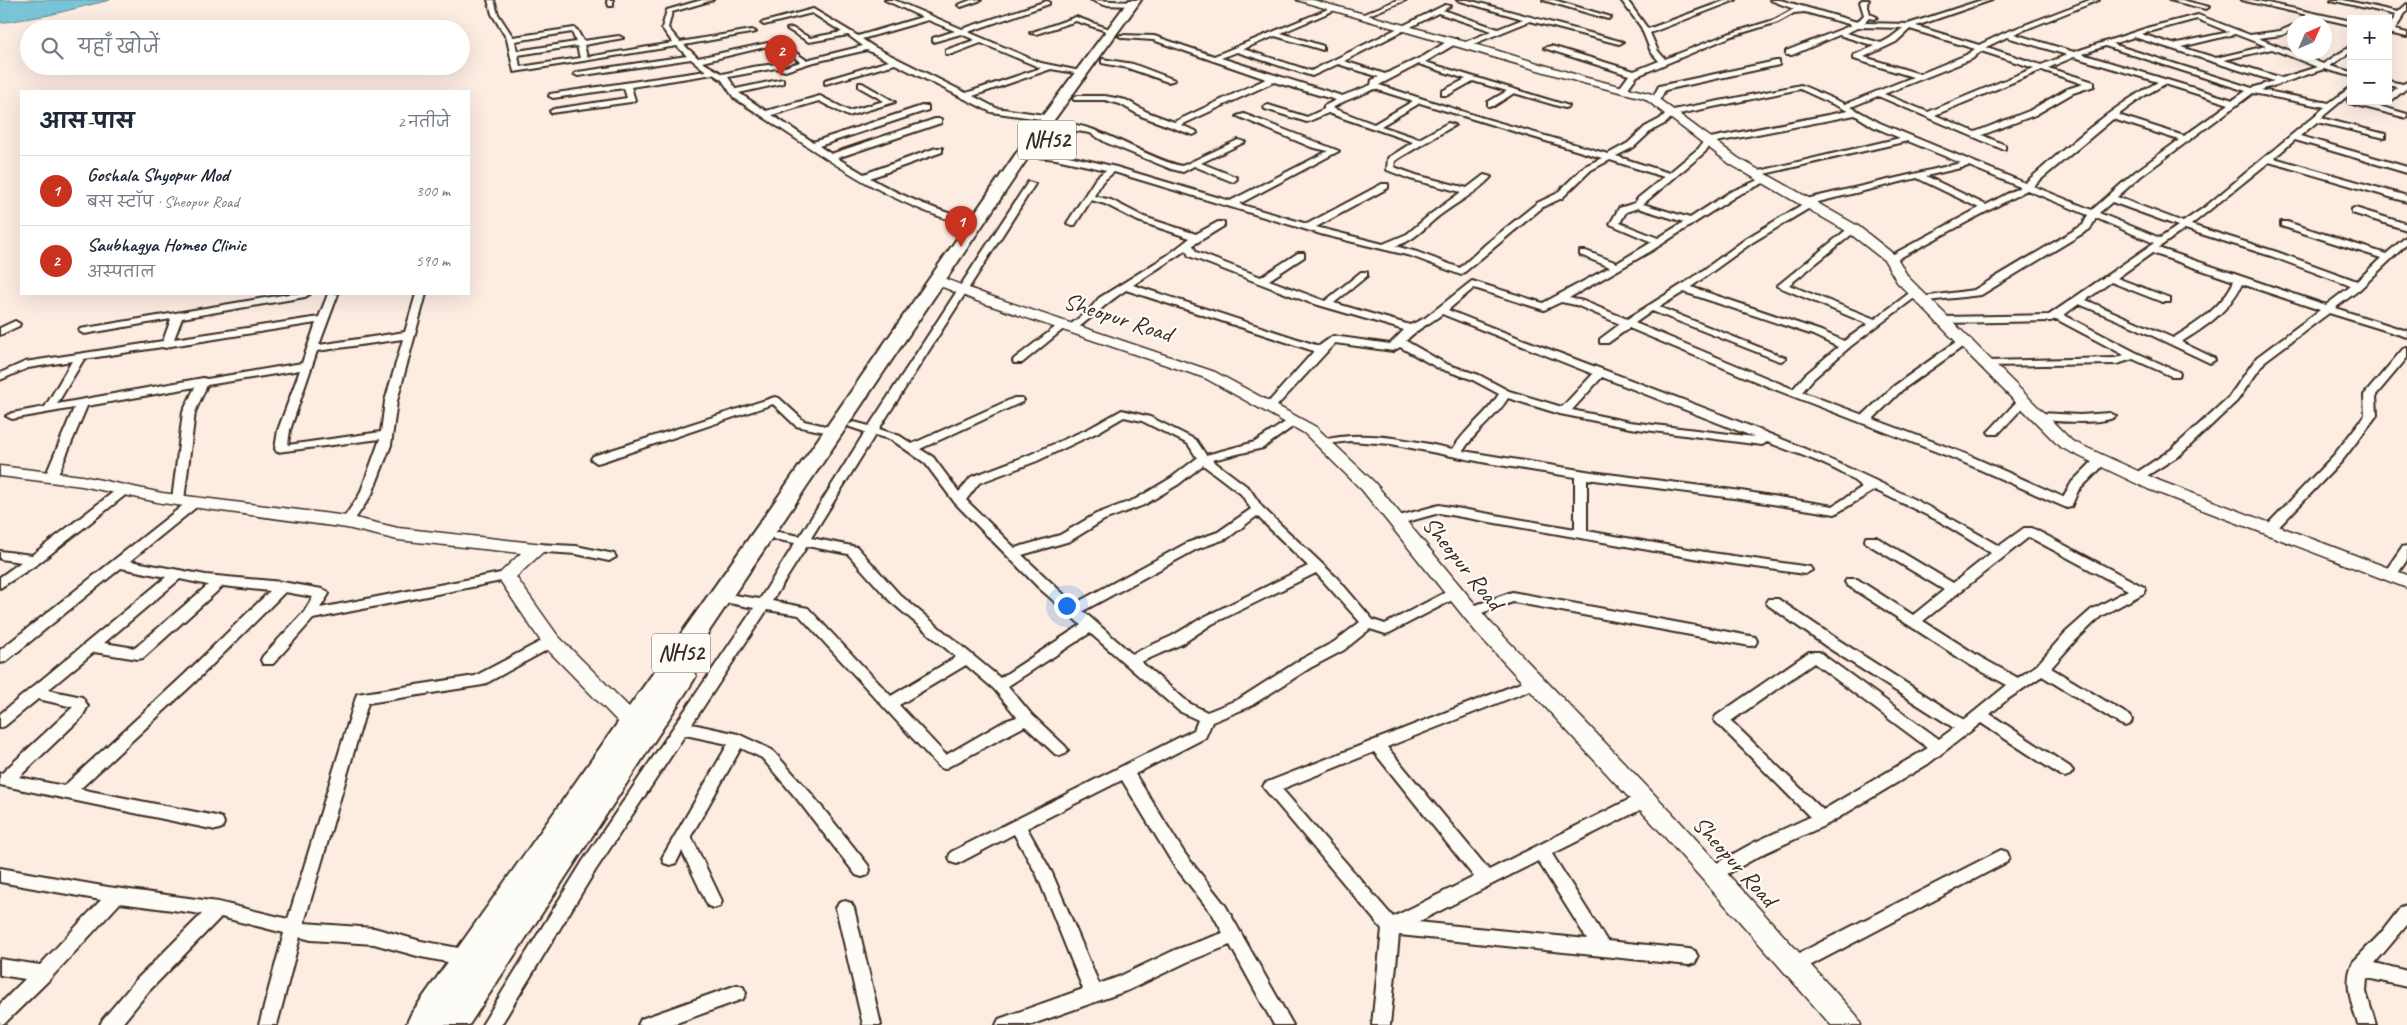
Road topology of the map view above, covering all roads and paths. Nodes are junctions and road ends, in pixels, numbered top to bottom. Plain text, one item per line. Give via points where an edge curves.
1 (491, 0) edge
2 (710, 0) edge
3 (888, 0) edge
4 (978, 0) edge
5 (1094, 0) edge
6 (1149, 0) edge
7 (1302, 0) edge
8 (1403, 0) edge
9 (1460, 0) edge
10 (1545, 0) edge
11 (1624, 0) edge
12 (1731, 0) edge
13 (1773, 0) edge
14 (1988, 0) edge
15 (2094, 0) edge
16 (2172, 0) edge
17 (2244, 0) edge
18 (2334, 0) edge
19 (1862, 1) edge
20 (1134, 2) edge
21 (1319, 2) edge
22 (1047, 3) dead end
23 (961, 5) dead end
24 (1447, 6) dead end
25 (2407, 6) edge
26 (1335, 8) junction
27 (1805, 10) junction
28 (1438, 11) junction
29 (2310, 14) joint
30 (2399, 14) junction
31 (1867, 15) junction
32 (1362, 16) junction
33 (1608, 17) dead end
34 (2198, 17) junction
35 (927, 18) junction
36 (1530, 18) junction
37 (2347, 22) edge
38 (764, 24) dead end
39 (1859, 25) junction
40 (1908, 26) junction
41 (2392, 27) edge
42 (1402, 28) junction
43 (790, 29) dead end
44 (2287, 30) edge
45 (961, 31) junction
46 (1498, 31) junction
47 (752, 32) dead end
48 (1646, 32) junction
49 (2236, 32) junction
50 (2392, 32) edge
51 (849, 33) junction
52 (1034, 33) dead end
53 (1274, 33) junction
54 (1839, 33) junction
55 (1117, 34) junction
56 (2006, 34) junction
57 (2133, 34) junction
58 (2407, 36) edge
59 (2247, 37) junction
60 (619, 38) dead end
61 (511, 39) junction
62 (856, 39) junction
63 (936, 40) dead end
64 (981, 40) junction
65 (1454, 41) junction
66 (1619, 42) dead end
67 (580, 43) junction
68 (777, 43) dead end
69 (678, 44) junction
70 (2105, 44) junction
71 (1466, 45) junction
72 (1880, 45) junction
73 (2272, 46) junction
74 (869, 47) junction
75 (2173, 47) junction
76 (1320, 48) dead end
77 (1548, 48) dead end
78 (1980, 48) junction
79 (1236, 49) junction
80 (2088, 50) junction
81 (2347, 51) edge
82 (949, 52) dead end
83 (1789, 53) dead end
84 (513, 54) junction
85 (2075, 54) junction
86 (775, 56) dead end
87 (694, 58) junction
88 (1213, 59) junction
89 (580, 60) junction
90 (2215, 60) junction
91 (896, 61) junction
92 (1105, 61) junction
93 (1337, 61) junction
94 (805, 62) junction
95 (1419, 62) junction
96 (1665, 63) junction
97 (1776, 63) dead end
98 (1050, 67) junction
99 (2042, 68) junction
100 (2324, 68) junction
101 (1082, 72) junction
102 (2347, 73) edge
103 (578, 74) junction
104 (718, 74) junction
105 (1312, 74) junction
106 (1634, 74) junction
107 (1918, 76) junction
108 (1386, 77) junction
109 (1473, 78) junction
110 (1273, 79) junction
111 (1170, 80) dead end
112 (2280, 80) junction
113 (780, 81) dead end
114 (828, 82) dead end
115 (2164, 82) junction
116 (2392, 83) edge
117 (1292, 84) junction
118 (628, 85) junction
119 (862, 85) dead end
120 (2406, 85) edge
121 (1375, 86) junction
122 (1514, 90) junction
123 (1622, 90) junction
124 (2252, 90) junction
125 (579, 92) junction
126 (734, 92) junction
127 (1445, 92) dead end
128 (2347, 92) edge
129 (1879, 94) junction
130 (553, 96) dead end
131 (966, 96) junction
132 (2392, 96) edge
133 (1077, 98) junction
134 (2340, 98) junction
135 (1342, 99) junction
136 (631, 100) junction
137 (1420, 100) junction
138 (2347, 100) edge
139 (1654, 101) junction
140 (2238, 101) junction
141 (1491, 104) dead end
142 (2366, 105) edge
143 (2380, 105) edge
144 (590, 106) junction
145 (1565, 106) dead end
146 (2331, 106) junction
147 (1268, 107) dead end
148 (1844, 107) junction
149 (925, 108) dead end
150 (2377, 108) junction
151 (634, 109) dead end
152 (1329, 110) junction
153 (554, 111) dead end
154 (1856, 112) junction
155 (766, 114) junction
156 (1671, 114) junction
157 (591, 115) dead end
158 (1928, 115) junction
159 (1241, 116) dead end
160 (2112, 116) junction
161 (2407, 116) edge
162 (894, 118) junction
163 (2316, 119) junction
164 (938, 121) dead end
165 (1052, 122) junction
166 (1174, 125) junction
167 (1451, 125) dead end
168 (1374, 126) junction
169 (914, 129) junction
170 (1193, 132) dead end
171 (1975, 135) junction
172 (2382, 136) dead end
173 (2294, 137) junction
174 (1909, 138) junction
175 (2186, 139) junction
176 (1708, 141) junction
177 (1241, 142) dead end
178 (1420, 142) junction
179 (813, 145) junction
180 (2002, 147) dead end
181 (939, 150) dead end
182 (1037, 154) junction
183 (831, 157) junction
184 (1609, 157) junction
185 (2267, 159) junction
186 (1194, 163) junction
187 (1970, 163) junction
188 (1113, 169) junction
189 (2407, 170) edge
190 (1671, 176) junction
191 (1761, 176) junction
192 (1919, 176) junction
193 (865, 177) junction
194 (1487, 177) dead end
195 (1234, 179) dead end
196 (1031, 184) dead end
197 (1385, 186) dead end
198 (2026, 186) junction
199 (1470, 192) junction
200 (1089, 197) junction
201 (2110, 198) junction
202 (2407, 199) edge
203 (1808, 203) junction
204 (1229, 205) junction
205 (1638, 205) junction
206 (1985, 208) junction
207 (2355, 211) dead end
208 (2093, 214) junction
209 (1691, 221) junction
210 (1072, 223) dead end
211 (976, 224) junction
212 (1221, 224) dead end
213 (2284, 224) dead end
214 (2184, 226) junction
215 (2407, 227) edge
216 (1308, 228) junction
217 (1853, 230) junction
218 (1197, 237) junction
219 (1657, 240) junction
220 (2407, 240) edge
221 (2161, 242) junction
222 (1188, 245) junction
223 (1380, 247) junction
224 (2151, 249) junction
225 (1583, 253) dead end
226 (1301, 255) dead end
227 (2387, 257) junction
228 (1891, 259) junction
229 (1617, 266) junction
230 (1364, 274) dead end
231 (2110, 278) junction
232 (2239, 280) junction
233 (1261, 281) junction
234 (950, 285) junction
235 (2358, 285) junction
236 (1125, 286) junction
237 (1682, 288) junction
238 (299, 295) edge
239 (333, 295) edge
240 (421, 295) edge
241 (1919, 296) junction
242 (1560, 299) junction
243 (2078, 300) junction
244 (2166, 300) dead end
245 (1327, 304) junction
246 (1651, 307) junction
247 (2328, 308) junction
248 (1440, 310) junction
249 (2056, 315) junction
250 (178, 316) junction
251 (323, 319) junction
252 (1943, 320) junction
253 (1628, 323) junction
254 (1876, 323) junction
255 (15, 324) dead end
256 (1066, 326) junction
257 (1411, 329) junction
258 (84, 331) dead end
259 (0, 332) edge
260 (2407, 334) edge
261 (408, 335) junction
262 (1604, 341) dead end
263 (1964, 341) junction
264 (1400, 342) junction
265 (2173, 342) junction
266 (166, 344) junction
267 (1845, 346) junction
268 (313, 349) junction
269 (1320, 350) junction
270 (2407, 351) edge
271 (2133, 355) junction
272 (79, 358) junction
273 (1781, 358) dead end
274 (2210, 360) dead end
275 (1018, 361) dead end
276 (1987, 364) junction
277 (308, 365) junction
278 (1600, 373) junction
279 (2175, 374) dead end
280 (0, 378) edge
281 (203, 381) junction
282 (1796, 392) junction
283 (1505, 393) junction
284 (1018, 400) dead end
285 (2024, 400) junction
286 (82, 403) junction
287 (1270, 407) junction
288 (49, 410) junction
289 (1564, 412) junction
290 (12, 416) dead end
291 (2040, 416) junction
292 (2110, 416) dead end
293 (1864, 420) junction
294 (1294, 421) junction
295 (854, 429) junction
296 (1994, 432) dead end
297 (386, 435) junction
298 (1780, 443) junction
299 (1323, 444) junction
300 (912, 448) junction
301 (1456, 453) junction
302 (597, 459) dead end
303 (1203, 459) junction
304 (2100, 461) junction
305 (0, 471) edge
306 (1581, 474) junction
307 (51, 477) junction
308 (1859, 478) junction
309 (2137, 478) junction
310 (124, 490) junction
311 (959, 500) junction
312 (187, 501) junction
313 (1258, 510) junction
314 (1396, 521) junction
315 (347, 522) junction
316 (2269, 530) junction
317 (1581, 534) junction
318 (778, 536) junction
319 (1871, 540) dead end
320 (803, 541) junction
321 (537, 548) junction
322 (2407, 550) edge
323 (1999, 552) junction
324 (1013, 553) junction
325 (0, 555) edge
326 (609, 556) dead end
327 (34, 560) junction
328 (118, 563) junction
329 (1317, 567) junction
330 (1805, 570) dead end
331 (178, 574) junction
332 (506, 576) junction
333 (2389, 576) junction
334 (0, 582) edge
335 (220, 582) junction
336 (1852, 582) dead end
337 (2407, 582) edge
338 (282, 587) junction
339 (1954, 590) junction
340 (1455, 593) junction
341 (734, 600) junction
342 (1773, 602) dead end
343 (764, 604) junction
344 (1074, 610) junction
345 (1470, 612) junction
346 (308, 615) junction
347 (1914, 621) junction
348 (1368, 623) junction
349 (1092, 625) junction
350 (551, 641) junction
351 (1750, 641) dead end
352 (91, 646) junction
353 (0, 658) edge
354 (966, 658) junction
355 (268, 660) dead end
356 (1132, 660) junction
357 (2042, 669) junction
358 (1533, 683) junction
359 (999, 685) junction
360 (2018, 685) junction
361 (35, 693) junction
362 (889, 704) junction
363 (1980, 715) junction
364 (1206, 718) junction
365 (1027, 719) junction
366 (2125, 720) dead end
367 (0, 722) edge
368 (632, 723) junction
369 (681, 728) junction
370 (1965, 728) junction
371 (738, 740) junction
372 (1377, 745) junction
373 (1940, 748) junction
374 (1060, 750) dead end
375 (1126, 771) junction
376 (2065, 771) dead end
377 (3, 779) edge
378 (67, 792) junction
379 (1644, 800) junction
380 (1822, 819) junction
381 (216, 823) dead end
382 (1017, 825) junction
383 (683, 835) junction
384 (1541, 852) junction
385 (957, 857) dead end
386 (2001, 857) dead end
387 (670, 858) dead end
388 (862, 870) dead end
389 (1712, 874) junction
390 (0, 875) edge
391 (1486, 879) junction
392 (117, 895) junction
393 (714, 901) dead end
394 (845, 908) dead end
395 (218, 909) junction
396 (2407, 912) edge
397 (294, 927) junction
398 (1391, 927) junction
399 (1234, 936) junction
400 (1602, 948) junction
401 (1689, 957) dead end
402 (470, 958) junction
403 (1794, 965) junction
404 (0, 967) edge
405 (2359, 968) junction
406 (43, 974) junction
407 (2407, 979) edge
408 (737, 993) dead end
409 (1094, 994) junction
410 (0, 1016) edge
411 (109, 1025) edge
412 (268, 1025) edge
413 (423, 1025) edge
414 (450, 1025) edge
415 (491, 1025) edge
416 (647, 1025) edge
417 (872, 1025) edge
418 (1005, 1025) edge
419 (1284, 1025) edge
420 (1381, 1025) edge
421 (1848, 1025) edge
422 (2366, 1025) edge

1 - 61 street via 495,14
2 - 69 street via 673,6 669,11 665,28
3 - 35 street
4 - 23 street
5 - 20 street
6 - 55 highway, NH52
7 - 21 street
8 - 32 street
9 - 36 street
10 - 33 street
11 - 48 street
12 - 48 street
13 - 27 street
14 - 40 street
15 - 56 street
16 - 34 street via 2209,6 2194,16
17 - 29 street
18 - 30 street
19 - 31 street
20 - 55 highway, NH52
21 - 26 street
22 - 45 street
24 - 28 street
25 - 30 street
26 - 32 street
26 - 53 street
27 - 39 street
27 - 96 street via 1792,11 1776,21 1730,35
28 - 42 street
28 - 46 street
29 - 37 street
30 - 41 street
31 - 39 street
31 - 40 street
32 - 42 street
34 - 49 street
34 - 57 street
35 - 45 street
35 - 62 street
36 - 46 street
36 - 66 street
38 - 51 street via 813,12
39 - 40 street
39 - 54 street
40 - 72 street via 1893,40
40 - 78 street
42 - 65 street
42 - 93 street
43 - 51 street via 808,40
44 - 59 street
45 - 63 street
45 - 64 street
46 - 71 street
47 - 69 street
48 - 96 street via 1655,52
49 - 59 street
49 - 75 street
50 - 58 street
51 - 62 street
52 - 55 street via 1076,19
53 - 76 street
53 - 79 street
54 - 72 street
54 - 83 street
55 - 88 street via 1154,38
55 - 92 highway, NH52
55 - 101 highway, NH52
56 - 78 street
56 - 85 street
57 - 70 street
57 - 75 street
59 - 73 street
60 - 67 street
61 - 67 street via 574,30
61 - 84 street
62 - 74 street
64 - 82 street
64 - 98 street
65 - 71 street
65 - 95 street
67 - 84 street
67 - 89 street
68 - 87 street
69 - 87 street
69 - 89 street
70 - 80 street
70 - 124 street
71 - 123 street
72 - 107 street via 1857,56
73 - 90 street
73 - 100 street
74 - 91 street
74 - 94 street
75 - 90 street
77 - 106 street
78 - 99 street
78 - 107 street via 1969,57
79 - 88 street
79 - 105 street
80 - 85 street
80 - 140 street
81 - 100 street
84 - 89 street via 517,70
85 - 99 street
85 - 115 street
86 - 94 street via 792,52
87 - 103 street
87 - 104 street
88 - 110 street
89 - 103 street
90 - 112 street
91 - 114 street
91 - 131 street
92 - 111 street
92 - 133 highway, NH52
93 - 105 street
93 - 108 street
94 - 104 street via 785,69 776,66
95 - 108 street
95 - 109 street
96 - 106 street
97 - 139 street via 1662,88
98 - 101 street
98 - 131 street
99 - 158 street
99 - 171 street via 2092,84 2070,91 2032,113
100 - 102 street
100 - 112 street
101 - 165 highway, NH52
103 - 125 street
104 - 118 street
104 - 126 street
105 - 117 street
106 - 123 street
107 - 129 street
108 - 121 street via 1374,82
109 - 122 street
109 - 127 street
110 - 117 street
110 - 166 street
112 - 124 street
113 - 126 street
115 - 140 street
115 - 160 street
116 - 120 street
117 - 135 street
118 - 125 street
118 - 136 street
119 - 155 street via 891,102 848,114 820,98
120 - 132 street
121 - 135 street
121 - 137 street
122 - 141 street
122 - 145 street
123 - 139 street via 1648,96
124 - 140 street
124 - 146 street
125 - 130 street
126 - 155 street
128 - 134 street
129 - 148 street
129 - 158 street
131 - 165 street via 994,110
133 - 165 highway, NH52
133 - 166 street via 1123,102
134 - 138 street
134 - 146 street
135 - 152 street via 1327,108
136 - 144 street
136 - 151 street
137 - 168 street
137 - 184 street
139 - 156 street
140 - 175 street
142 - 150 street
143 - 150 street
144 - 153 street
144 - 157 street
146 - 163 street
147 - 152 street via 1307,120
148 - 154 street
148 - 156 street via 1801,87
149 - 162 street
150 - 161 street
152 - 168 street
154 - 174 street
154 - 176 street
155 - 179 street
156 - 176 street
156 - 184 street
158 - 171 street
159 - 204 street via 1314,146 1335,151
160 - 175 street
160 - 198 street
162 - 169 street
162 - 179 street
163 - 172 street
163 - 173 street
164 - 169 street
165 - 182 highway, NH52
165 - 186 street via 1092,131 1183,169
165 - 211 highway, NH52
166 - 170 street
167 - 178 street
168 - 178 street
169 - 183 street
171 - 180 street
173 - 185 street
173 - 189 street
174 - 187 street
174 - 191 street
175 - 201 street
176 - 190 street
176 - 191 street
177 - 186 street
178 - 199 street via 1391,160 1390,168
179 - 183 street
181 - 193 street
182 - 188 street
182 - 234 highway, NH52
183 - 193 street
184 - 190 street
184 - 223 street via 1588,168 1559,196 1540,206 1460,272 1414,254
185 - 202 street
185 - 214 street
186 - 195 street
187 - 192 street
187 - 198 street
188 - 200 street via 1099,180
188 - 204 street
190 - 205 street
191 - 203 street
191 - 209 street via 1754,183 1719,200
192 - 203 street
192 - 206 street
193 - 211 street via 935,213
194 - 199 street
196 - 234 street
197 - 216 street
198 - 206 street
198 - 208 street
199 - 223 street via 1441,210 1401,243
200 - 210 street
200 - 218 street via 1108,202 1141,219
201 - 208 street
201 - 214 street
203 - 217 street
203 - 237 street
204 - 216 street
205 - 209 street
205 - 219 street via 1622,210 1615,224
206 - 228 street
207 - 215 street
208 - 221 street
208 - 241 street via 2087,226 1977,293
209 - 219 street
211 - 234 highway, NH52
212 - 218 street
213 - 227 street
214 - 221 street
214 - 235 street
216 - 223 street
217 - 228 street
217 - 254 street via 1782,286
218 - 222 street
219 - 229 street
220 - 227 street
221 - 224 street
222 - 233 street via 1192,254
222 - 236 street
224 - 231 street
224 - 232 street
225 - 229 street
226 - 233 street
227 - 235 street
228 - 241 street via 1902,279
229 - 242 street
230 - 245 street
231 - 243 street
231 - 244 street
232 - 247 street
232 - 265 street via 2233,296 2216,314
233 - 245 street
234 - 256 street, Sheopur Road
234 - 295 highway, NH52
235 - 247 street
236 - 256 street via 1103,300 1093,312
236 - 269 street
237 - 246 street
237 - 267 street
238 - 250 street
239 - 251 street
240 - 261 street
241 - 252 street
241 - 254 street
242 - 248 street via 1544,308 1472,284
242 - 253 street via 1579,303
243 - 249 street
243 - 265 street
245 - 257 street
246 - 253 street
246 - 273 street
247 - 260 street
247 - 309 street via 2261,359 2232,399 2176,452
248 - 257 street
248 - 278 street
249 - 252 street via 2051,318
249 - 271 street
250 - 258 street
250 - 266 street
251 - 266 street
251 - 268 street
252 - 263 street
253 - 262 street
253 - 282 street
254 - 267 street
255 - 259 street
256 - 275 street
256 - 287 street, Sheopur Road via 1210,374
257 - 264 street
261 - 268 street
261 - 297 street
263 - 276 street
263 - 293 street via 1898,388
264 - 269 street via 1393,348 1333,339
264 - 283 street via 1442,366 1475,377
265 - 274 street
266 - 272 street
267 - 282 street
268 - 277 street
269 - 287 street
270 - 316 street via 2370,394 2371,415 2338,458
271 - 276 street via 2117,361
271 - 279 street
272 - 280 street via 25,365
272 - 288 street
276 - 285 street
277 - 281 street
277 - 297 street via 280,449
278 - 289 street
278 - 298 street
281 - 286 street
281 - 312 street via 189,412
282 - 293 street
283 - 289 street
283 - 301 street via 1495,410 1467,435
284 - 300 street
285 - 291 street
285 - 296 street
286 - 288 street
286 - 307 street
287 - 294 street, Sheopur Road
288 - 290 street
289 - 298 street via 1630,425
291 - 292 street
291 - 304 street via 2066,444
293 - 304 street via 1962,457 2067,504 2070,490 2093,472
294 - 299 street, Sheopur Road via 1310,430
294 - 303 street via 1259,445
295 - 300 street via 896,438
295 - 302 street via 800,424 775,400
295 - 318 highway, NH52
295 - 320 street
295 - 368 highway, NH52
297 - 315 street via 366,494
298 - 308 street
299 - 301 street via 1350,438 1391,440
299 - 314 street, Sheopur Road via 1368,486
300 - 311 street via 929,460
301 - 306 street
303 - 311 street via 1192,442 1146,419 1122,413 1033,458 974,480
303 - 313 street via 1245,491
303 - 324 street via 1140,502 1100,517 1065,538
304 - 309 street
305 - 307 street
306 - 308 street via 1835,510 1870,488
306 - 317 street
307 - 310 street
308 - 323 street via 1944,518
309 - 316 street
310 - 312 street
310 - 327 street
311 - 324 street
312 - 315 street
312 - 328 street
313 - 329 street
313 - 344 street via 1223,535 1192,546
314 - 317 street via 1438,509
314 - 340 street, Sheopur Road
315 - 321 street via 398,534
316 - 333 street
317 - 330 street
318 - 320 street
318 - 341 highway, NH52
319 - 339 street
320 - 343 street
320 - 354 street via 852,550 895,598
321 - 326 street
321 - 332 street
322 - 333 street
323 - 339 street
323 - 357 street via 2028,531 2139,590 2096,613
324 - 344 street
325 - 327 street
327 - 334 street
328 - 331 street
328 - 353 street
329 - 348 street
329 - 356 street
331 - 335 street
331 - 352 street
332 - 346 street
332 - 350 street
333 - 337 street
335 - 338 street
335 - 352 street via 138,654
336 - 347 street
338 - 346 street via 322,594
338 - 378 street
339 - 347 street
340 - 345 street, Sheopur Road
340 - 348 street via 1386,629
341 - 343 street
341 - 414 highway, NH52
342 - 370 street
343 - 362 street via 803,611
343 - 369 street
344 - 349 street
345 - 351 street via 1512,597
345 - 358 street, Sheopur Road
346 - 355 street
347 - 360 street
348 - 364 street via 1339,646 1304,664 1244,703
349 - 356 street
349 - 359 street
350 - 368 street
350 - 397 street via 478,681 362,698
352 - 361 street
354 - 359 street
354 - 362 street
356 - 364 street via 1184,707
357 - 360 street
357 - 366 street
358 - 372 street
358 - 379 street, Sheopur Road
359 - 365 street
360 - 363 street
361 - 367 street
361 - 377 street via 76,701 81,706
362 - 365 street via 944,763 1010,725
363 - 370 street
363 - 376 street
364 - 375 street via 1200,734
365 - 374 street
368 - 402 highway, NH52
369 - 371 street
369 - 415 street
370 - 373 street
371 - 383 street
371 - 388 street via 767,754
372 - 391 street
372 - 398 street via 1271,787
373 - 380 street
373 - 380 street via 1814,656 1721,720
375 - 382 street
375 - 399 street via 1179,859 1219,910
377 - 378 street
378 - 381 street
379 - 384 street
379 - 389 street, Sheopur Road
380 - 389 street
382 - 385 street
382 - 409 street via 1044,873
383 - 387 street
383 - 393 street
384 - 391 street
384 - 400 street
386 - 403 street
389 - 403 street, Sheopur Road
390 - 392 street
391 - 398 street
392 - 395 street
392 - 406 street
394 - 417 street
395 - 397 street
395 - 411 street via 142,986
396 - 405 street
397 - 402 street via 311,932 374,936
397 - 412 street
398 - 400 street
398 - 420 street
399 - 409 street
399 - 419 street
400 - 401 street
402 - 413 highway, NH52
403 - 421 street, Sheopur Road
404 - 406 street
405 - 407 street
405 - 422 street via 2357,992
406 - 410 street
408 - 416 street
409 - 418 street

